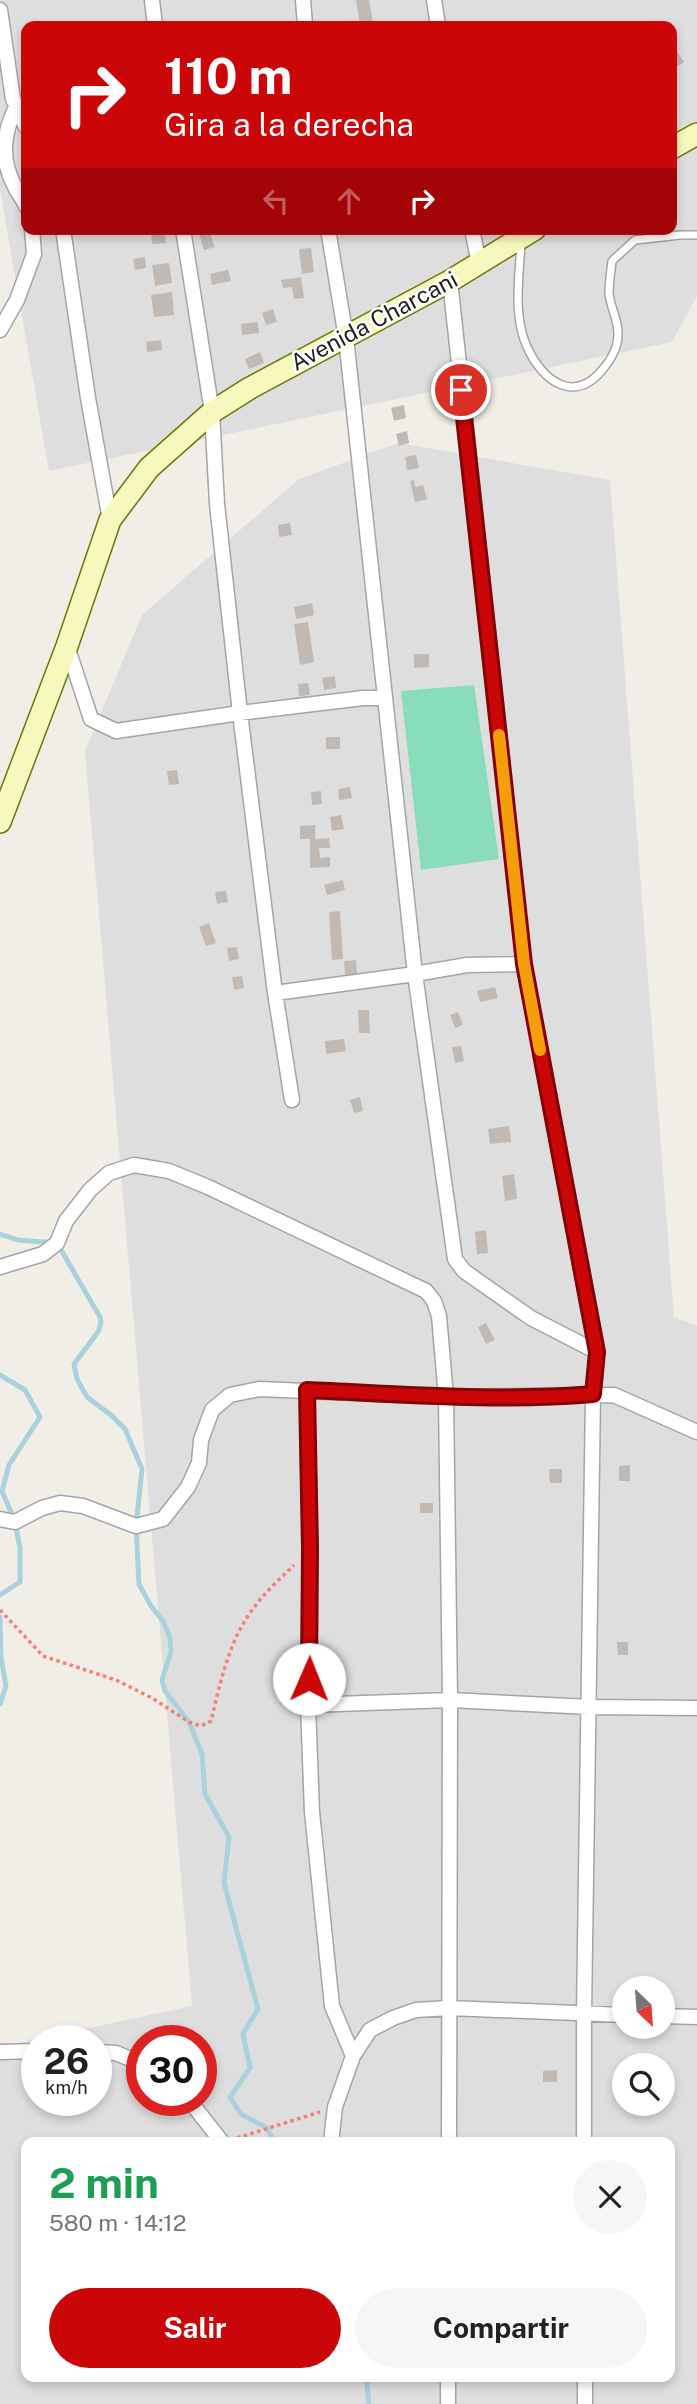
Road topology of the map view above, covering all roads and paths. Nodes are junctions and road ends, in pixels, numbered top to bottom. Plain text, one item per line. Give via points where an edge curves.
1 (152, 0) edge
2 (303, 0) edge
3 (434, 0) edge
4 (0, 10) edge
5 (154, 21) edge
6 (305, 21) edge
7 (437, 21) edge
8 (21, 106) edge
9 (697, 134) edge
10 (677, 145) edge
11 (21, 198) edge
12 (677, 234) edge
13 (32, 235) edge
14 (64, 235) edge
15 (184, 235) edge
16 (329, 235) edge
17 (473, 235) edge
18 (525, 235) edge
19 (528, 235) edge
20 (672, 235) edge
21 (697, 235) edge
22 (479, 264) junction
23 (450, 281) junction
24 (0, 330) edge
25 (346, 338) junction
26 (212, 412) junction
27 (110, 520) junction
28 (67, 646) junction
29 (385, 698) junction
30 (240, 713) junction
31 (0, 822) edge
32 (524, 964) junction
33 (415, 974) junction
34 (275, 993) junction
35 (292, 1100) dead end
36 (0, 1267) edge
37 (597, 1352) junction
38 (307, 1390) junction
39 (593, 1394) junction
40 (446, 1396) junction
41 (697, 1432) edge
42 (0, 1519) edge
43 (310, 1549) junction
44 (0, 1610) edge
45 (450, 1700) junction
46 (309, 1705) junction
47 (590, 1707) junction
48 (697, 1708) edge
49 (449, 2008) junction
50 (584, 2014) junction
51 (612, 2015) edge
52 (676, 2016) edge
53 (697, 2017) edge
54 (21, 2051) edge
55 (0, 2052) edge
56 (353, 2056) junction
57 (335, 2107) junction
58 (205, 2116) edge
59 (225, 2137) edge
60 (238, 2137) edge
61 (332, 2137) edge
62 (449, 2137) edge
63 (584, 2137) edge
64 (448, 2382) edge
65 (585, 2382) edge
66 (448, 2404) edge
67 (585, 2404) edge

1 - 5 street
2 - 6 street
3 - 7 street
4 - 8 street
8 - 11 street via 8,124 3,147 6,166
9 - 10 main road
12 - 21 lane
13 - 24 street via 34,254
14 - 27 street
15 - 26 street
16 - 25 street
17 - 22 street
18 - 22 main road, Avenida Charcani
19 - 20 lane via 517,309 527,346 547,377 565,388 596,378 612,359 618,334 609,293 612,261 635,240
22 - 23 main road, Avenida Charcani
23 - 25 main road, Avenida Charcani
23 - 32 street
25 - 26 main road, Avenida Charcani
25 - 29 street
26 - 27 main road, Avenida Charcani via 149,468
26 - 30 street via 217,504
27 - 28 main road, Avenida Charcani
28 - 30 street via 91,719 116,731
28 - 31 main road, Avenida Charcani
29 - 30 street
29 - 33 street
30 - 34 street
32 - 33 street via 467,965
32 - 37 street
33 - 34 street
33 - 37 street via 455,1259 464,1271 531,1318
34 - 35 street
36 - 40 street via 43,1254 57,1243 66,1221 109,1173 134,1165 169,1171 426,1291 439,1316
37 - 39 street
38 - 40 street
38 - 42 street via 259,1389 230,1395 212,1410 201,1440 199,1463 188,1487 163,1519 136,1526 83,1506 60,1503 15,1522
38 - 43 street
39 - 40 street
39 - 41 street via 614,1395
39 - 47 street
40 - 45 street
43 - 44 path via 252,1609 227,1664 211,1721 201,1726 116,1681 43,1656
43 - 46 street
45 - 46 street
45 - 47 street
45 - 49 street
46 - 56 street via 312,1812 332,2006
47 - 48 street
47 - 50 street
49 - 50 street
49 - 56 street via 416,2010 382,2024 370,2030
49 - 62 street
50 - 51 street
50 - 63 street
52 - 53 street
54 - 55 street
56 - 57 street
57 - 60 path
57 - 61 street
58 - 59 street
64 - 66 street
65 - 67 street

